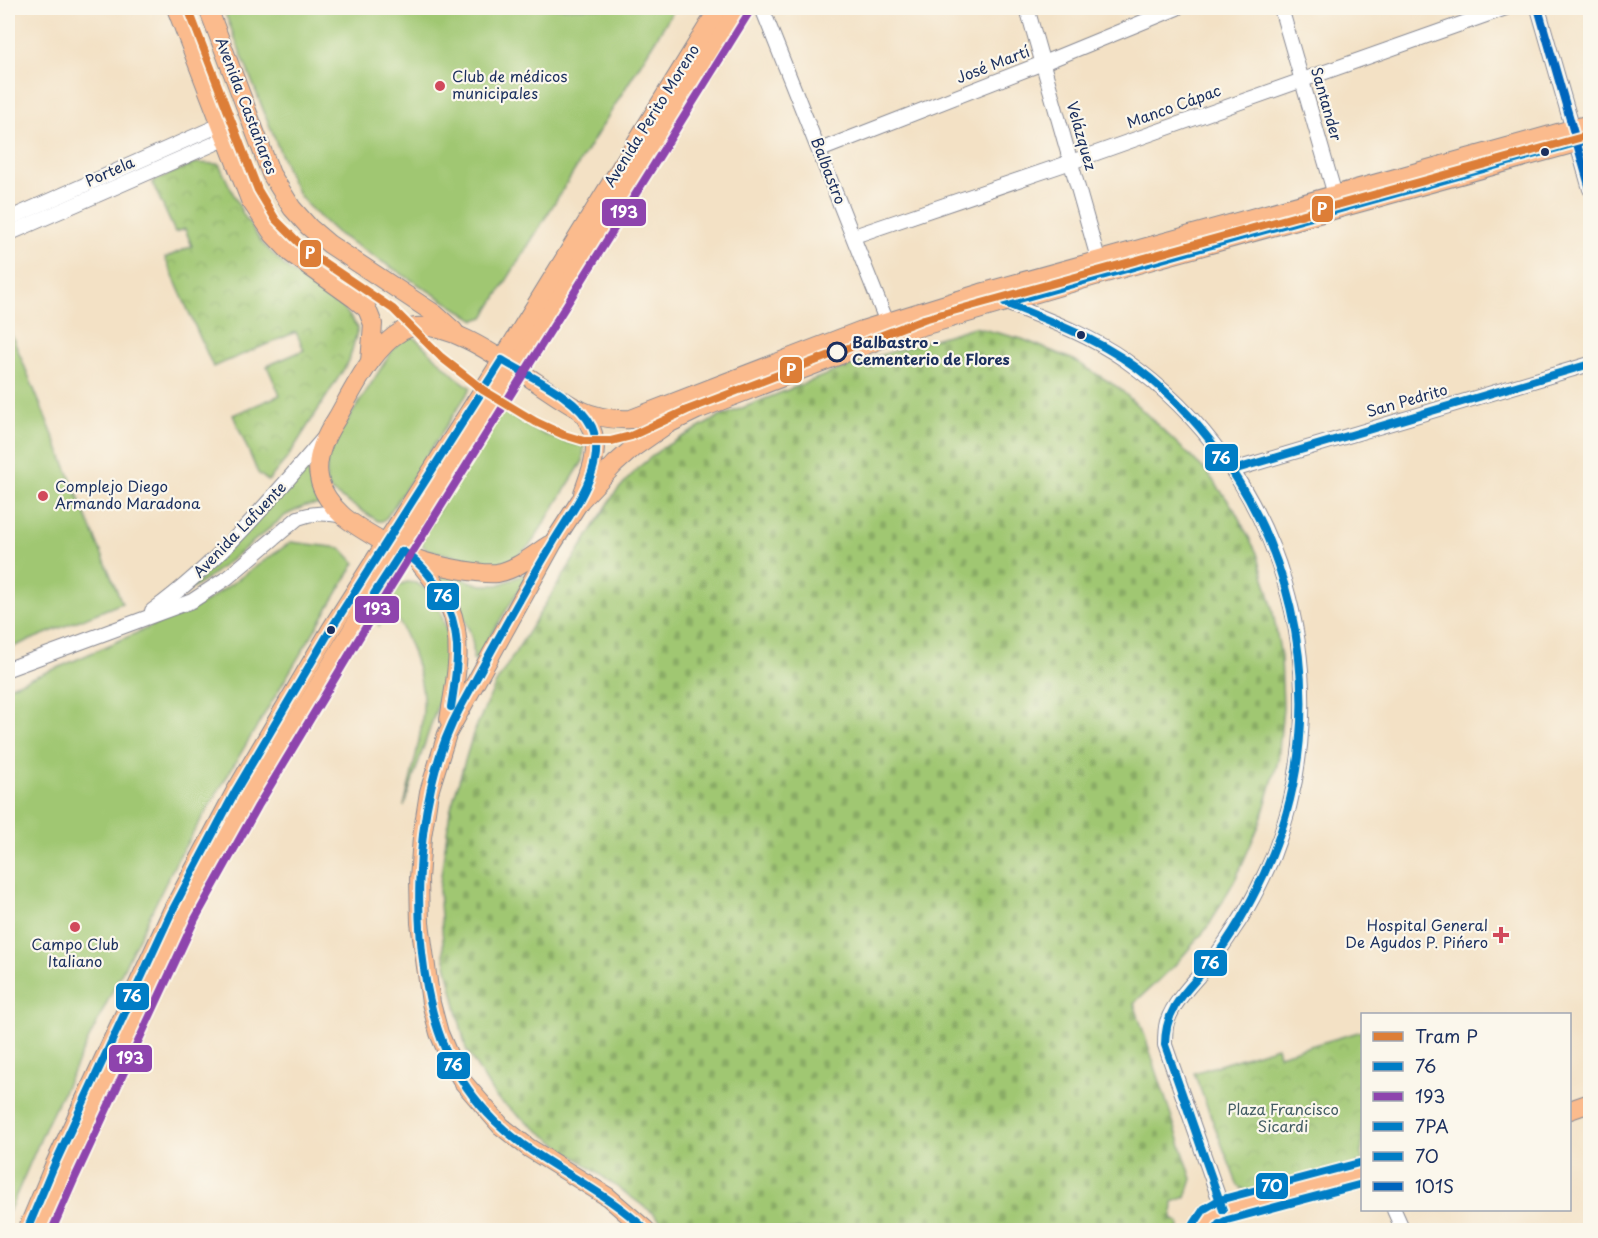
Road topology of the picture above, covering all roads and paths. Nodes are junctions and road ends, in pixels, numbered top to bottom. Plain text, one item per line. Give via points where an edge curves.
1 (176, 8) edge
2 (208, 8) edge
3 (719, 8) edge
4 (739, 8) edge
5 (762, 8) edge
6 (1028, 8) edge
7 (1177, 8) edge
8 (1281, 8) edge
9 (1506, 8) edge
10 (1538, 8) edge
11 (1043, 63) junction
12 (1301, 79) junction
13 (223, 132) junction
14 (1583, 134) edge
15 (820, 150) junction
16 (1071, 162) junction
17 (1590, 189) edge
18 (1337, 202) junction
19 (8, 219) edge
20 (8, 234) edge
21 (854, 236) junction
22 (1100, 268) junction
23 (981, 293) junction
24 (1005, 303) junction
25 (890, 328) junction
26 (457, 334) junction
27 (370, 362) junction
28 (509, 364) junction
29 (1590, 364) edge
30 (579, 409) junction
31 (328, 433) junction
32 (1233, 470) junction
33 (580, 501) junction
34 (343, 516) junction
35 (386, 542) junction
36 (553, 543) junction
37 (409, 555) junction
38 (143, 618) junction
39 (8, 669) edge
40 (447, 734) junction
41 (1590, 1103) edge
42 (1571, 1109) edge
43 (1361, 1173) edge
44 (1223, 1210) junction
45 (1395, 1211) edge
46 (27, 1230) edge
47 (41, 1230) edge
48 (646, 1230) edge
49 (1203, 1230) edge
50 (1403, 1230) edge

1 - 13 main road, Avenida Castañares
2 - 26 main road, Avenida Castañares via 271,174 292,208 329,244 435,314
3 - 28 main road, Avenida Perito Moreno
4 - 28 main road, Avenida Perito Moreno
5 - 15 street, Balbastro
6 - 11 street, Velázquez
7 - 11 street, José Martí
8 - 12 street, Santander
9 - 12 street, Manco Cápac
10 - 14 street
11 - 15 street, José Martí
11 - 16 street, Velázquez
12 - 16 street, Manco Cápac
12 - 18 street, Santander
13 - 19 street, Portela
13 - 20 street, Portela
13 - 27 main road, Avenida Castañares via 250,200 273,234 292,254 367,309 373,324
14 - 17 street
14 - 18 main road
15 - 21 street, Balbastro
16 - 21 street, Manco Cápac
16 - 22 street, Velázquez
18 - 22 main road
21 - 25 street, Balbastro
22 - 23 main road
22 - 24 main road
23 - 24 street
23 - 25 main road
24 - 25 main road
24 - 32 street via 1098,343 1124,359 1195,421
25 - 30 main road via 828,343 631,419 615,420
25 - 33 main road via 666,425 621,458
26 - 27 main road via 412,327 400,332
26 - 28 main road
27 - 31 main road
28 - 30 main road
28 - 35 main road, Avenida Perito Moreno
28 - 37 main road, Avenida Perito Moreno
29 - 32 street, San Pedrito
30 - 33 main road via 592,426 596,442 592,469
31 - 34 main road via 320,456 319,478 322,489
31 - 38 street, Avenida Lafuente via 221,553 179,592
32 - 44 street via 1262,522 1284,579 1294,618 1302,698 1295,778 1273,855 1236,927 1173,1007 1166,1024 1165,1045
33 - 36 main road
34 - 35 main road
34 - 38 street, Avenida Lafuente via 323,513 298,518 209,591
35 - 37 main road
35 - 46 main road, Avenida Perito Moreno via 235,792 172,910
36 - 37 main road via 497,573 462,569
36 - 40 main road
37 - 40 main road via 448,604 455,623 458,663
37 - 47 main road, Avenida Perito Moreno via 361,615 186,914
38 - 39 street, Avenida Lafuente
40 - 48 main road via 429,792 419,879 425,968 439,1033 463,1082 501,1126 528,1148 608,1197
41 - 42 main road
43 - 44 main road
44 - 49 main road via 1212,1216
45 - 50 street

